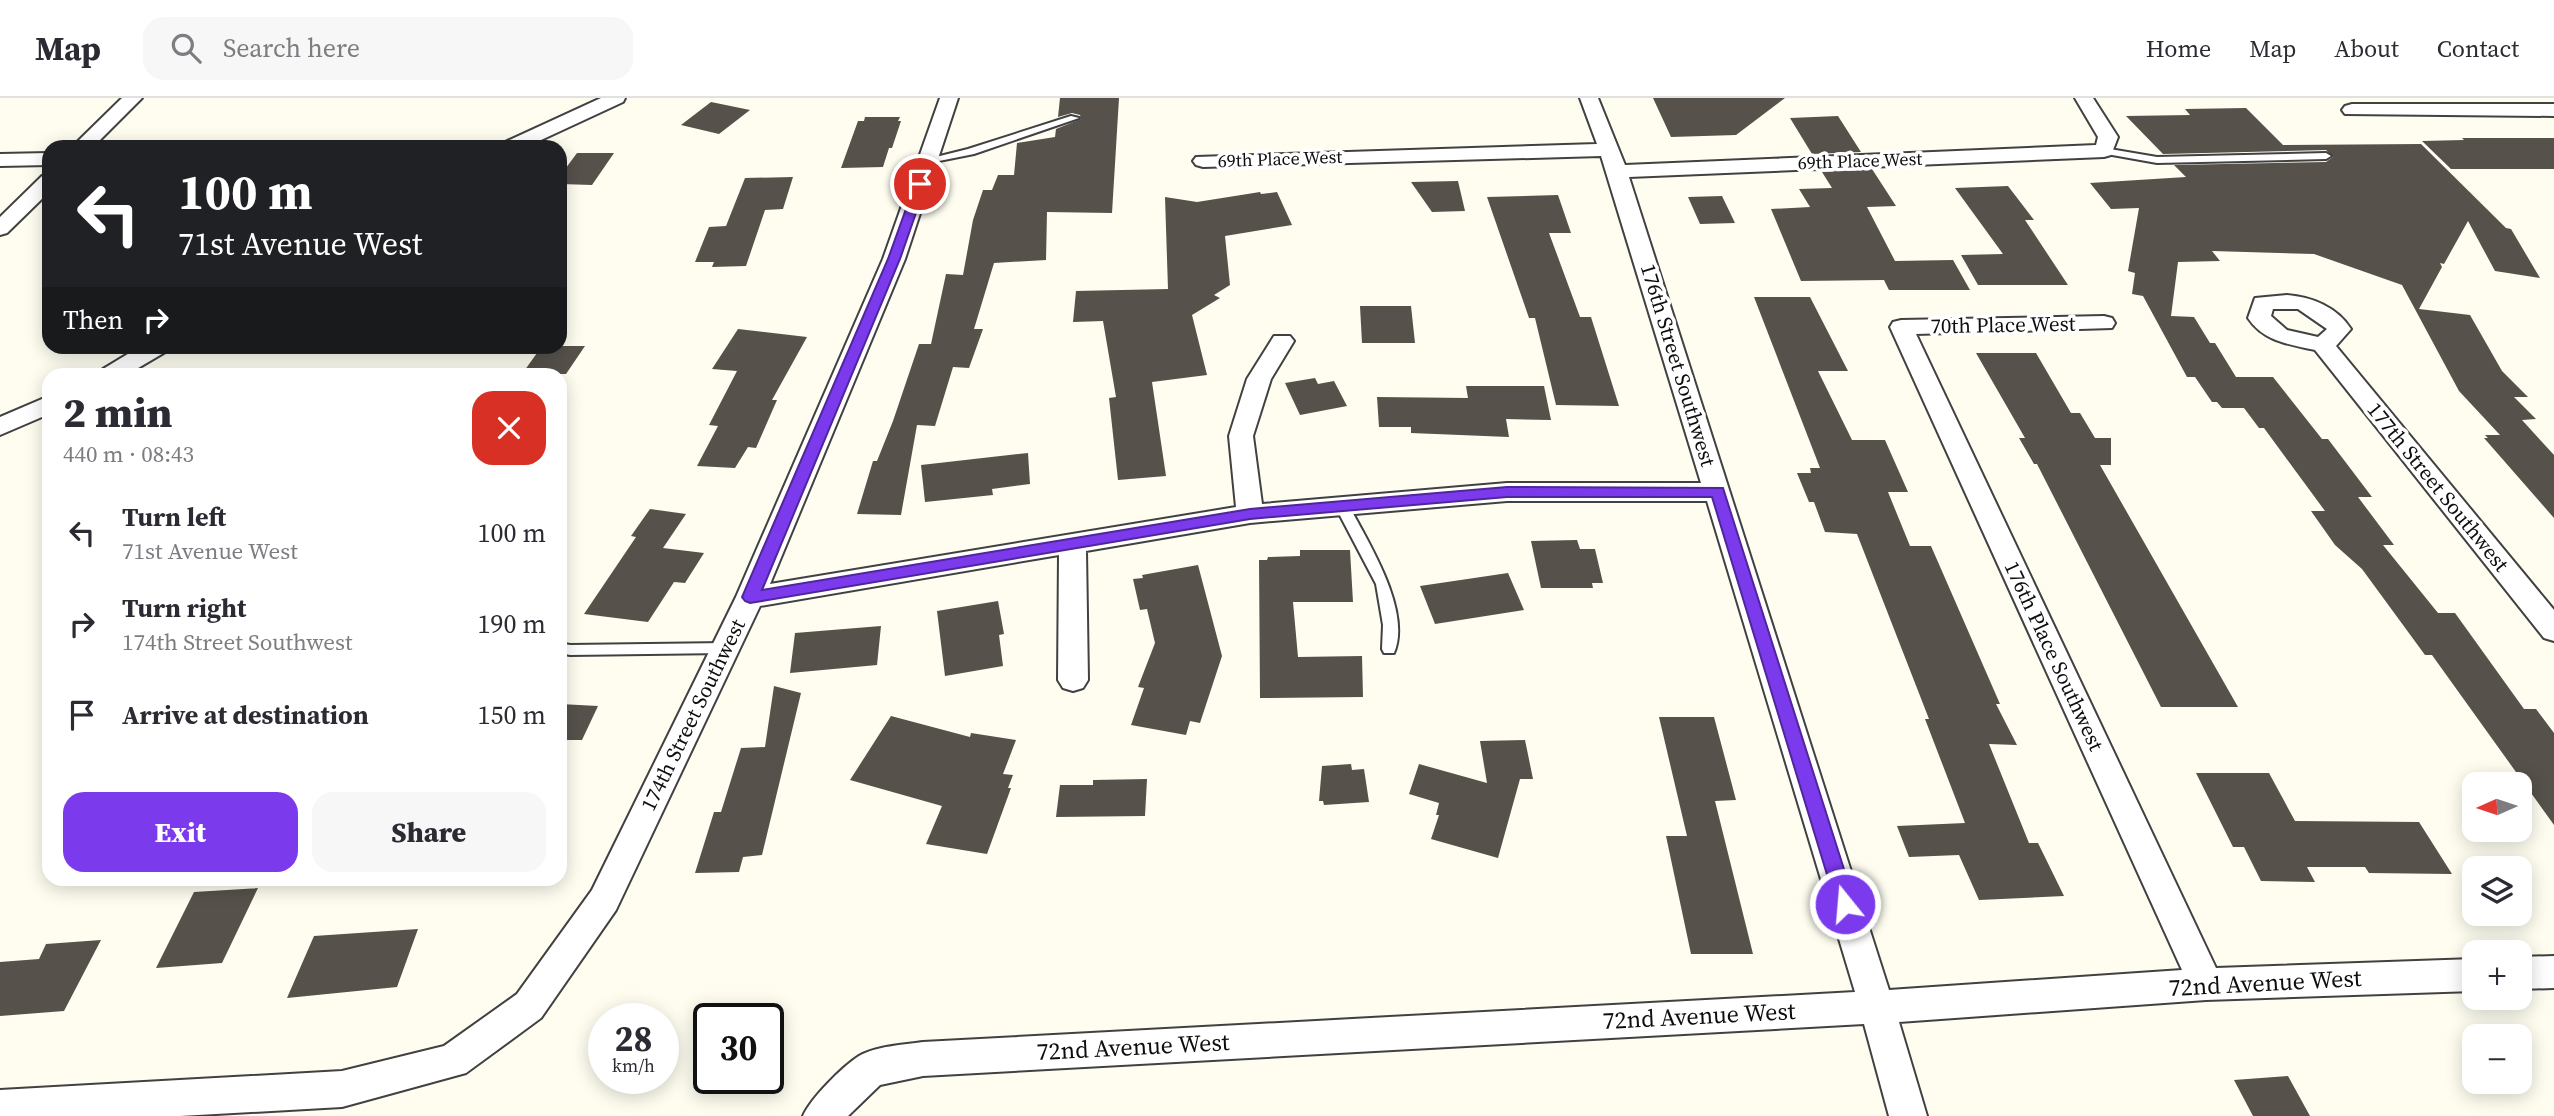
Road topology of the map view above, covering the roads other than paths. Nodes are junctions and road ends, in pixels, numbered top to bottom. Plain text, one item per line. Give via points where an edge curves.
1 (132, 98) edge
2 (616, 98) edge
3 (948, 98) edge
4 (1588, 98) edge
5 (2084, 98) edge
6 (2353, 110) dead end
7 (2554, 110) edge
8 (1074, 118) dead end
9 (89, 140) edge
10 (525, 140) edge
11 (2104, 151) junction
12 (2326, 156) dead end
13 (42, 159) edge
14 (0, 160) edge
15 (929, 160) junction
16 (1203, 161) dead end
17 (1613, 161) junction
18 (42, 187) edge
19 (0, 229) edge
20 (2104, 323) dead end
21 (1901, 327) joint
22 (1282, 341) dead end
23 (2323, 345) dead end
24 (145, 354) edge
25 (121, 368) edge
26 (42, 407) edge
27 (0, 427) edge
28 (1718, 492) junction
29 (1342, 506) junction
30 (1250, 514) junction
31 (1072, 545) junction
32 (750, 597) junction
33 (2554, 630) edge
34 (726, 648) junction
35 (567, 649) edge
36 (1389, 649) dead end
37 (1073, 680) dead end
38 (2554, 972) edge
39 (2532, 973) edge
40 (2462, 975) edge
41 (2206, 984) junction
42 (1877, 1007) junction
43 (0, 1108) edge
44 (822, 1116) edge
45 (1908, 1116) edge

1 - 9 street
2 - 10 street
3 - 15 street, 174th Street Southwest
4 - 17 street, 176th Street Southwest
5 - 11 street via 2108,137
6 - 7 street
8 - 15 lane via 970,152
11 - 12 lane via 2157,160
11 - 17 street, 69th Place West
13 - 14 street
15 - 32 street, 174th Street Southwest via 894,259
16 - 17 street, 69th Place West
17 - 28 street, 176th Street Southwest
18 - 19 street
20 - 21 street, 70th Place West
21 - 41 street, 176th Place Southwest
22 - 30 street via 1259,379 1241,436
23 - 33 street, 177th Street Southwest
24 - 25 street
26 - 27 street
28 - 29 street via 1507,492
28 - 42 street, 176th Street Southwest
29 - 30 street
29 - 36 lane via 1383,584
30 - 31 street
31 - 32 street
31 - 37 street
32 - 34 street, 174th Street Southwest
34 - 35 lane
34 - 43 street, 174th Street Southwest via 604,900 529,1006 453,1061 342,1089
38 - 39 street
40 - 41 street, 72nd Avenue West
41 - 42 street, 72nd Avenue West
42 - 44 street, 72nd Avenue West via 923,1059 871,1069
42 - 45 street, 176th Street Southwest

